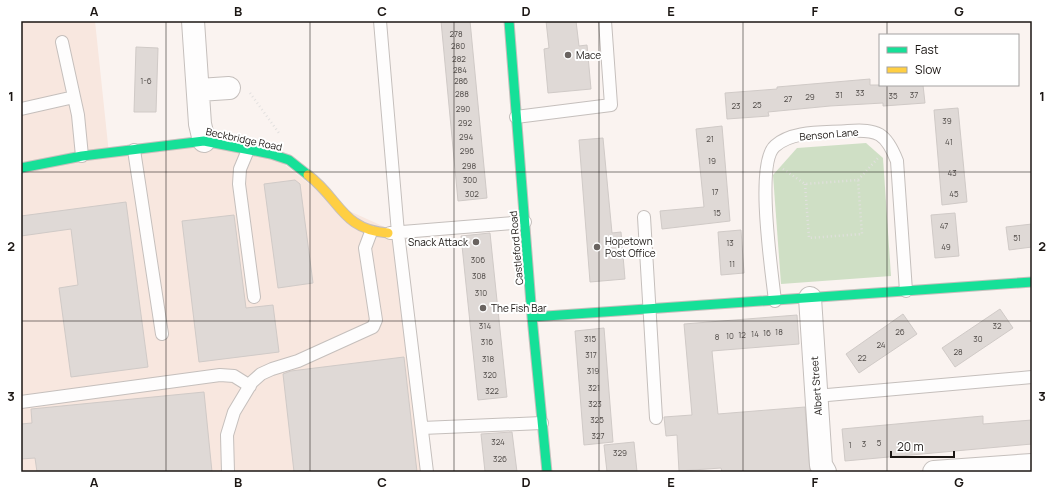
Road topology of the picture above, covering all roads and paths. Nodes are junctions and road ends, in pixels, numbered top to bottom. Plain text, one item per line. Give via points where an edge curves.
1 (193, 21) edge
2 (380, 21) edge
3 (509, 21) edge
4 (605, 21) edge
5 (62, 42) dead end
6 (229, 88) joint
7 (199, 90) junction
8 (74, 96) junction
9 (21, 109) edge
10 (516, 117) junction
11 (283, 139) dead end
12 (204, 140) junction
13 (890, 144) junction
14 (134, 150) junction
15 (248, 150) junction
16 (82, 156) junction
17 (768, 159) junction
18 (21, 168) edge
19 (858, 180) junction
20 (805, 184) junction
21 (644, 217) dead end
22 (525, 222) junction
23 (371, 232) junction
24 (393, 233) junction
25 (1032, 282) edge
26 (906, 291) junction
27 (254, 297) dead end
28 (810, 298) junction
29 (774, 301) junction
30 (650, 310) junction
31 (532, 317) junction
32 (162, 334) dead end
33 (1032, 377) edge
34 (250, 386) junction
35 (816, 396) junction
36 (21, 402) edge
37 (656, 418) dead end
38 (542, 423) junction
39 (422, 428) junction
40 (1032, 465) edge
41 (228, 472) edge
42 (427, 472) edge
43 (547, 472) edge
44 (825, 472) edge
45 (934, 472) edge

1 - 7 street
2 - 24 lane
3 - 10 street, Castleford Road
4 - 10 lane via 611,105
5 - 8 lane
6 - 7 street
6 - 11 path via 247,88
7 - 12 street via 200,124
8 - 9 lane
8 - 16 lane
10 - 22 street, Castleford Road
12 - 14 street, Beckbridge Road
12 - 15 street, Beckbridge Road
13 - 17 lane, Benson Lane via 878,133 860,130 806,134 783,140 774,146
13 - 19 path
13 - 26 lane via 897,161
14 - 16 street, Beckbridge Road
14 - 32 lane
15 - 23 street, Beckbridge Road via 289,160 320,184 352,222
15 - 27 lane via 240,169 239,184
16 - 18 street, Beckbridge Road
17 - 20 path
17 - 29 lane, Benson Lane via 764,185
19 - 20 path
19 - 20 path via 862,234 809,238
21 - 30 lane
22 - 24 lane
22 - 31 street, Castleford Road
23 - 24 street, Beckbridge Road
23 - 34 lane via 365,248 376,320 373,327 298,361 261,374
24 - 39 lane
25 - 26 street
26 - 28 street
28 - 29 street
28 - 35 street, Albert Street
29 - 30 street
30 - 31 street
30 - 37 lane
31 - 38 street, Castleford Road
33 - 35 lane
34 - 36 lane via 234,376 220,375
34 - 41 lane via 234,412 227,435
35 - 44 street, Albert Street via 821,465
38 - 39 lane
38 - 43 street, Castleford Road
39 - 42 lane
40 - 45 street

